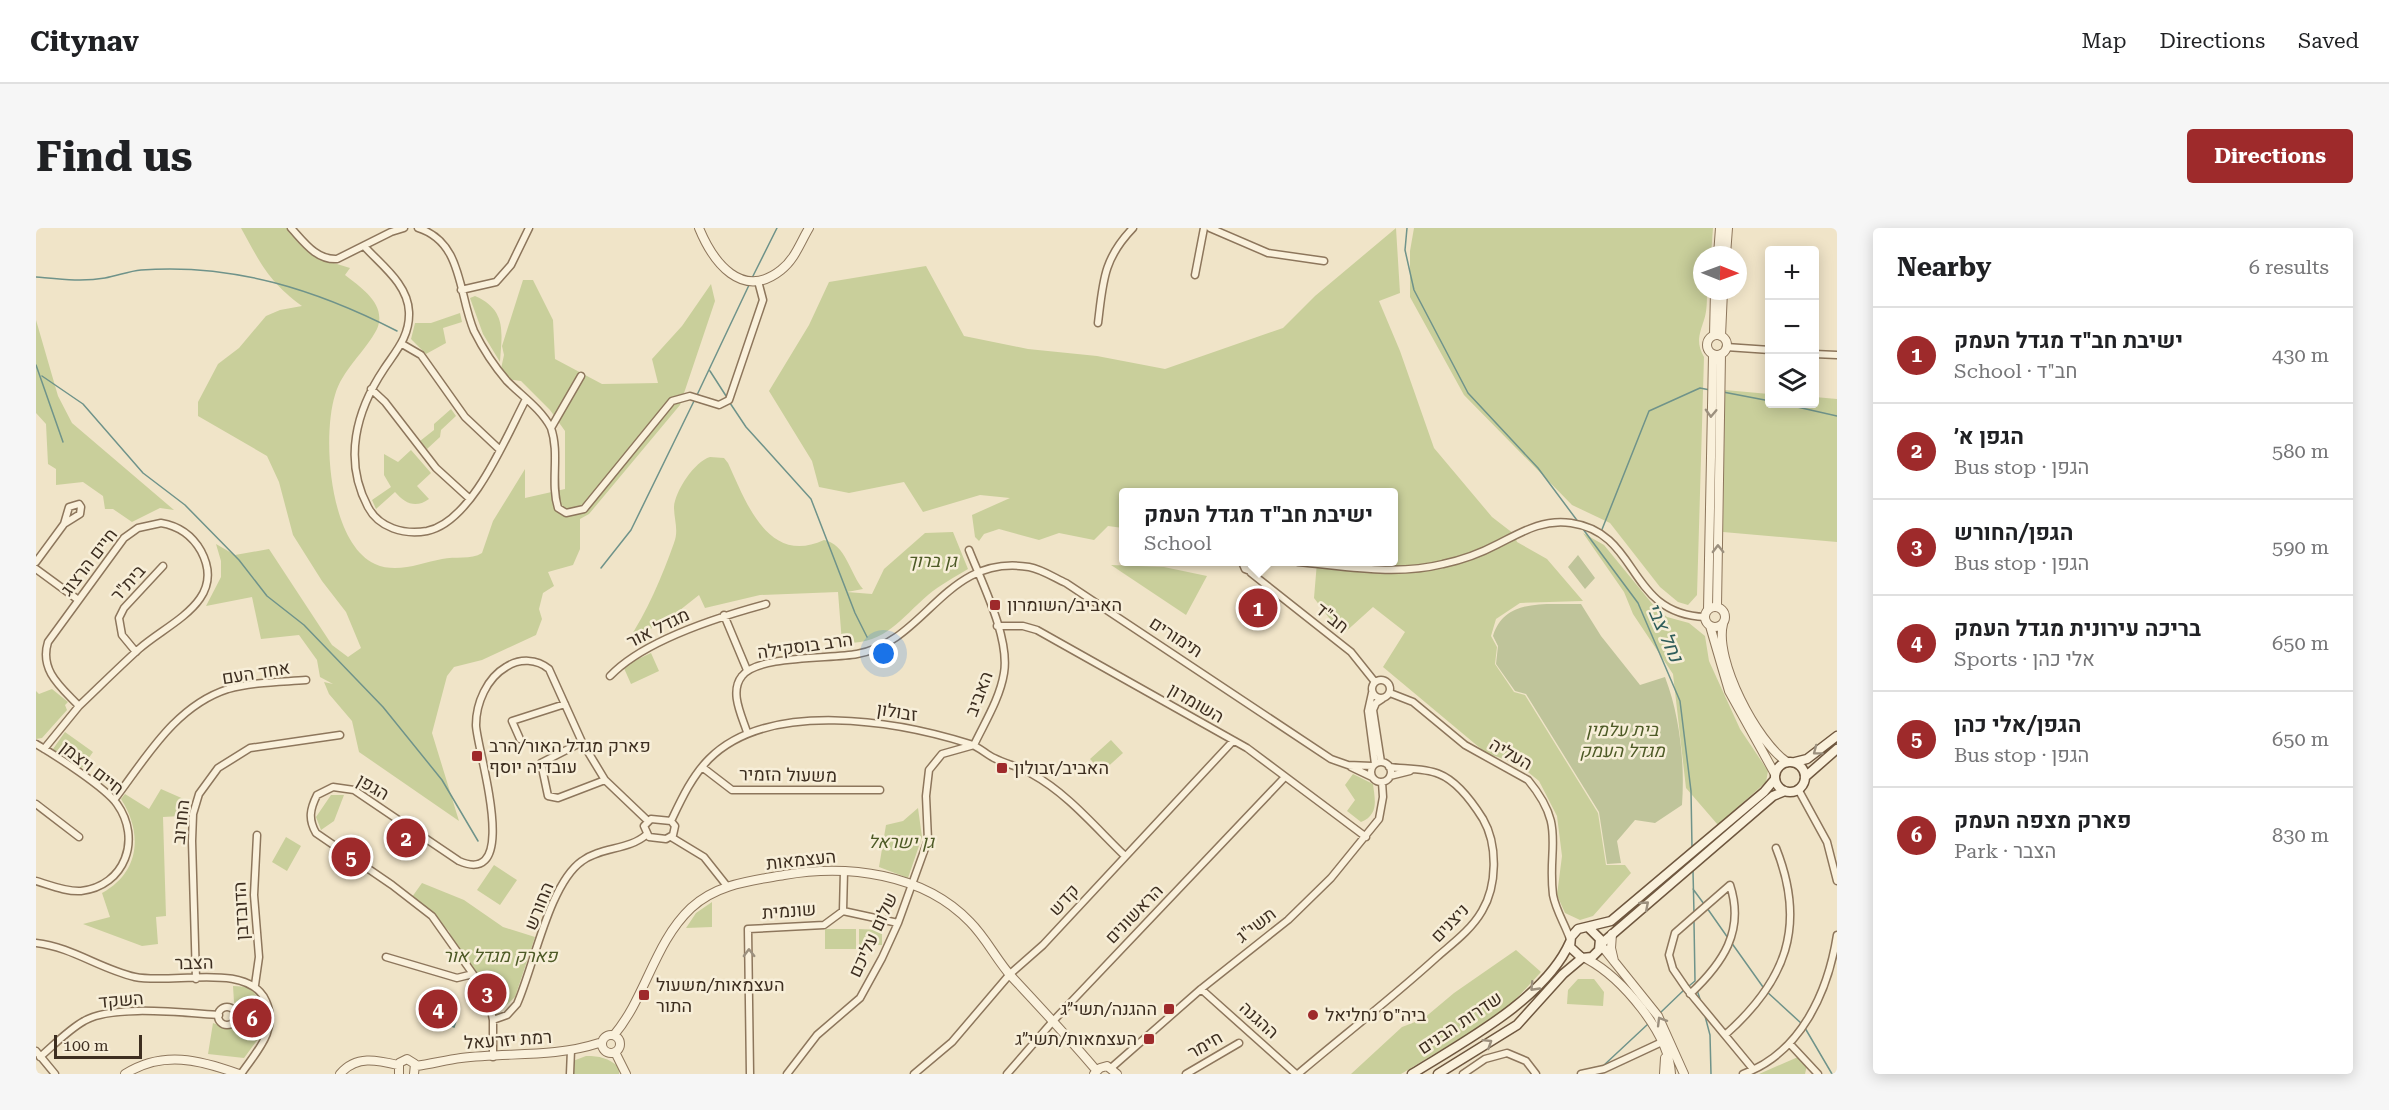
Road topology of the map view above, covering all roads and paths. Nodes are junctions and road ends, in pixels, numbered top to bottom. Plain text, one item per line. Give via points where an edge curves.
1 (291, 228) edge
2 (404, 228) edge
3 (418, 228) edge
4 (529, 228) edge
5 (699, 228) edge
6 (809, 228) edge
7 (1133, 228) edge
8 (1204, 228) edge
9 (1210, 228) edge
10 (1720, 228) edge
11 (1728, 228) edge
12 (364, 246) junction
13 (1719, 246) edge
14 (1727, 246) edge
15 (1324, 261) dead end
16 (1195, 275) dead end
17 (758, 281) junction
18 (461, 290) junction
19 (1716, 300) edge
20 (1722, 300) edge
21 (1098, 323) dead end
22 (1718, 336) junction
23 (402, 344) junction
24 (1726, 347) junction
25 (1765, 350) edge
26 (1717, 354) junction
27 (1819, 354) edge
28 (1837, 356) edge
29 (581, 376) dead end
30 (371, 389) junction
31 (526, 399) junction
32 (551, 428) junction
33 (499, 449) junction
34 (470, 499) junction
35 (64, 524) dead end
36 (969, 550) dead end
37 (36, 562) edge
38 (164, 566) dead end
39 (1244, 566) edge
40 (1262, 566) edge
41 (1263, 566) edge
42 (1353, 566) edge
43 (36, 569) edge
44 (977, 571) junction
45 (1251, 573) junction
46 (1266, 583) junction
47 (77, 599) junction
48 (766, 604) dead end
49 (1717, 607) junction
50 (1707, 614) junction
51 (724, 615) junction
52 (1723, 624) junction
53 (997, 626) junction
54 (1710, 626) junction
55 (136, 652) junction
56 (747, 670) junction
57 (610, 676) dead end
58 (306, 680) dead end
59 (1375, 682) junction
60 (1372, 693) junction
61 (1390, 693) junction
62 (1382, 699) junction
63 (565, 704) junction
64 (79, 706) junction
65 (747, 732) junction
66 (340, 735) dead end
67 (1837, 736) edge
68 (520, 739) dead end
69 (1233, 741) junction
70 (582, 742) junction
71 (36, 744) edge
72 (974, 745) junction
73 (44, 749) junction
74 (1837, 749) edge
75 (1791, 762) junction
76 (1376, 764) junction
77 (1348, 765) junction
78 (702, 767) junction
79 (1389, 767) junction
80 (1413, 770) junction
81 (1390, 776) junction
82 (1775, 776) junction
83 (1372, 777) junction
84 (1805, 777) junction
85 (1284, 778) junction
86 (605, 780) junction
87 (1382, 782) junction
88 (1798, 789) junction
89 (880, 790) dead end
90 (1785, 791) junction
91 (114, 800) junction
92 (36, 804) edge
93 (648, 821) junction
94 (671, 821) junction
95 (257, 835) dead end
96 (646, 835) junction
97 (79, 837) dead end
98 (671, 837) junction
99 (1366, 837) junction
100 (1776, 848) dead end
101 (1124, 855) junction
102 (844, 871) junction
103 (1837, 881) edge
104 (36, 882) edge
105 (912, 885) junction
106 (728, 886) junction
107 (843, 911) junction
108 (1560, 917) junction
109 (898, 923) junction
110 (1585, 928) junction
111 (1612, 934) junction
112 (1837, 935) edge
113 (1570, 941) junction
114 (36, 943) edge
115 (1601, 944) junction
116 (1836, 950) edge
117 (386, 957) dead end
118 (1584, 959) junction
119 (1617, 968) junction
120 (472, 974) junction
121 (1010, 975) junction
122 (196, 979) junction
123 (255, 985) junction
124 (1201, 989) junction
125 (1690, 994) junction
126 (219, 1015) dead end
127 (493, 1020) junction
128 (1054, 1020) junction
129 (614, 1035) junction
130 (1725, 1035) junction
131 (1239, 1042) dead end
132 (1663, 1044) junction
133 (1790, 1044) junction
134 (602, 1045) junction
135 (571, 1050) junction
136 (615, 1052) junction
137 (38, 1054) edge
138 (493, 1057) junction
139 (399, 1070) edge
140 (415, 1070) edge
141 (1753, 1070) junction
142 (1114, 1071) edge
143 (1095, 1072) edge
144 (55, 1074) edge
145 (125, 1074) edge
146 (240, 1074) edge
147 (340, 1074) edge
148 (570, 1074) edge
149 (626, 1074) edge
150 (750, 1074) edge
151 (787, 1074) edge
152 (914, 1074) edge
153 (1007, 1074) edge
154 (1186, 1074) edge
155 (1297, 1074) edge
156 (1412, 1074) edge
157 (1438, 1074) edge
158 (1463, 1074) edge
159 (1536, 1074) edge
160 (1581, 1074) edge
161 (1664, 1074) edge
162 (1671, 1074) edge
163 (1684, 1074) edge
164 (1743, 1074) edge
165 (1818, 1074) edge

1 - 12 street via 324,259 337,259
2 - 12 street
3 - 18 street via 437,236 447,246
4 - 18 street via 511,265 496,282
5 - 17 street via 711,253 727,272
6 - 17 street via 796,254 781,270
7 - 21 street via 1115,246 1107,266
8 - 16 street
9 - 15 street via 1268,253
10 - 13 street
11 - 14 street
12 - 23 street via 400,285 407,300 408,326
17 - 32 street via 764,300 729,400 719,405 690,396 672,401 584,508 566,513 558,508 556,448
18 - 31 street via 483,346
19 - 22 street
20 - 22 street
22 - 24 street
22 - 26 street via 1706,345
23 - 30 street
23 - 33 street via 421,355 465,417
24 - 25 street
24 - 26 street
49 -> 26 street
26 -> 50 street
27 - 28 street
29 - 32 street
30 - 34 street via 428,459
30 - 34 street via 358,417 354,454 361,491 375,518 395,529 432,530 457,514
31 - 32 street
31 - 33 street
33 - 34 street
35 - 37 street
36 - 44 street, האביב
38 - 55 street, בית"ר via 118,618 122,634
39 - 45 street, חב"ד
40 - 45 street
41 - 46 street
42 - 50 street via 1397,570 1433,567 1479,553 1529,528 1568,523 1608,539 1658,603 1679,613
43 - 47 street
44 - 53 street, האביב
44 - 56 street, הרב בוסקילה via 954,585 904,633 882,647
44 - 77 street, תימורים via 1030,567 1066,583 1331,759
45 - 46 street, חב"ד
46 - 59 street, חב"ד via 1351,652
47 - 55 street, חיים הרצוג via 117,546 138,528 161,523 190,536 206,563 201,598
47 - 64 street, חיים הרצוג via 52,636 46,654 53,678
48 - 51 street, מגדל אור
49 - 50 street
49 - 52 street via 1725,614
50 - 54 street
51 - 56 street
51 - 57 street, מגדל אור via 623,662
52 - 54 street
52 - 75 street via 1722,646 1745,707 1776,753
53 - 69 street, השומרון via 1037,630
53 - 72 street, האביב via 1005,670 1000,690
54 - 82 street via 1729,691
55 - 64 street, חיים הרצוג
56 - 65 street, הרב בוסקילה via 736,688
58 - 91 street, אחד העם via 246,685 200,702 172,725
59 - 60 street
59 - 61 street via 1385,681
60 - 62 street
60 - 76 street via 1368,711
61 - 62 street
61 - 108 street, העליה via 1413,702 1465,745 1528,780 1536,789 1553,830 1553,891
62 - 76 street via 1373,710
63 - 68 street via 512,721
63 - 70 street, הגפן
63 - 120 street, הגפן via 549,669 534,662 509,665 485,690 476,726 494,837 491,851 480,863 459,861 354,790 324,790 312,805 311,825 316,833 432,916
64 - 73 street, חיים הרצוג
65 - 72 street, זבולון via 786,724 885,723
65 - 78 street, זבולון via 721,748
66 - 122 street, החרוב via 250,748 218,768 199,794 192,841
67 -> 75 main road via 1807,759
69 - 85 street, השומרון
69 - 101 street, קדש
70 - 86 street, הגפן
70 - 86 street via 541,764 548,796 558,798
71 - 73 street, חיים ויצמן
72 - 101 street, זבולון via 1049,785
72 - 105 street, שלום עליכם via 942,754 929,770 928,840
73 - 91 street, חיים ויצמן
74 - 84 main road
75 - 82 main road via 1779,766
75 - 84 main road via 1802,768
76 - 77 street, תימורים
76 - 79 street
76 - 83 street
77 - 83 street, תימורים
78 - 89 street, משעול הזמיר via 725,786 739,791
78 - 94 street, זבולון
79 - 80 street, ניצנים
79 - 81 street
80 - 81 street, ניצנים
80 - 155 street, ניצנים via 1439,774 1476,808 1486,825 1493,866 1483,909 1414,978
81 - 87 street
82 - 90 main road
82 - 110 main road via 1764,792 1611,921
83 - 87 street, תימורים
84 - 88 main road
85 - 99 street, השומרון
85 - 128 street, הראשונים
86 - 93 street, הגפן
87 - 99 street, תשי"ג via 1379,819
88 - 90 main road
88 - 103 street via 1827,842
111 -> 90 main road via 1773,795
91 - 104 street, חיים ויצמן via 130,830 129,844 117,871 94,888 78,891
92 - 97 street
93 - 94 street
93 - 96 street
94 - 98 street via 675,829
95 - 123 street, הדובדבן via 254,895 259,964
96 - 98 street
96 - 127 street, החורש via 587,857 573,867 554,901 517,1004 507,1015
98 - 106 street via 704,857
99 - 124 street, תשי"ג via 1331,879 1288,920
100 - 130 street via 1790,889 1787,946 1760,1001
101 - 121 street, קדש via 1043,945
102 - 105 street, העצמאות via 875,874
102 - 106 street, העצמאות via 805,872
102 - 107 street
105 - 109 street, שלום עליכם
105 - 121 street, העצמאות via 951,904 970,922
106 - 129 street, העצמאות via 698,903 674,927 632,1011
107 - 109 street
150 -> 107 street, שונמית via 748,929 824,925
108 - 110 street
108 - 113 street, העליה
109 - 151 street, שלום עליכם via 860,998 817,1035
110 - 113 main road via 1574,933
110 - 115 main road via 1598,934
111 - 115 main road
111 - 119 street via 1611,948
112 - 116 street
113 - 118 main road via 1573,952
113 -> 156 main road, שדרות הבנים via 1556,965 1508,1014
114 - 122 street, הצבר via 66,949 137,977
115 - 118 main road via 1596,954
115 - 119 street
116 - 133 street via 1822,990
117 - 120 street via 457,978
118 - 132 street via 1624,989 1651,1021
157 -> 118 main road, שדרות הבנים via 1517,1025 1563,974
163 -> 119 street via 1658,1016
120 - 127 street, הגפן via 490,1005
121 - 128 street, העצמאות
121 - 152 street, קדש via 952,1042
122 - 123 street, הצבר via 229,977
123 - 146 street via 268,1005 270,1025
124 - 142 street, תשי"ג
124 - 155 street, ההגנה
125 - 125 street via 1716,967 1730,943 1736,911 1730,885 1671,940 1670,962
125 - 130 street
126 - 137 street, השקד via 103,1014 84,1021
127 - 138 street, הגפן
128 - 143 street, העצמאות
128 - 153 street, הראשונים
129 - 134 street via 604,1038
129 - 136 street via 620,1045
130 - 141 street
131 - 154 street, חימר
132 - 160 street via 1604,1070
132 - 161 street
132 - 162 street
133 - 141 street
133 - 165 street
134 - 135 street, רמת יזרעאל
134 - 136 street via 606,1052
135 - 138 street, רמת יזרעאל
135 - 148 street
136 - 149 street
137 - 144 street
138 - 140 street, רמת יזרעאל via 462,1058
139 - 140 street, רמת יזרעאל via 407,1059
139 - 147 street via 361,1060
141 - 164 street
142 - 143 street via 1103,1066
145 - 146 street via 151,1062 181,1058
158 - 159 street via 1485,1059 1507,1053 1526,1061

